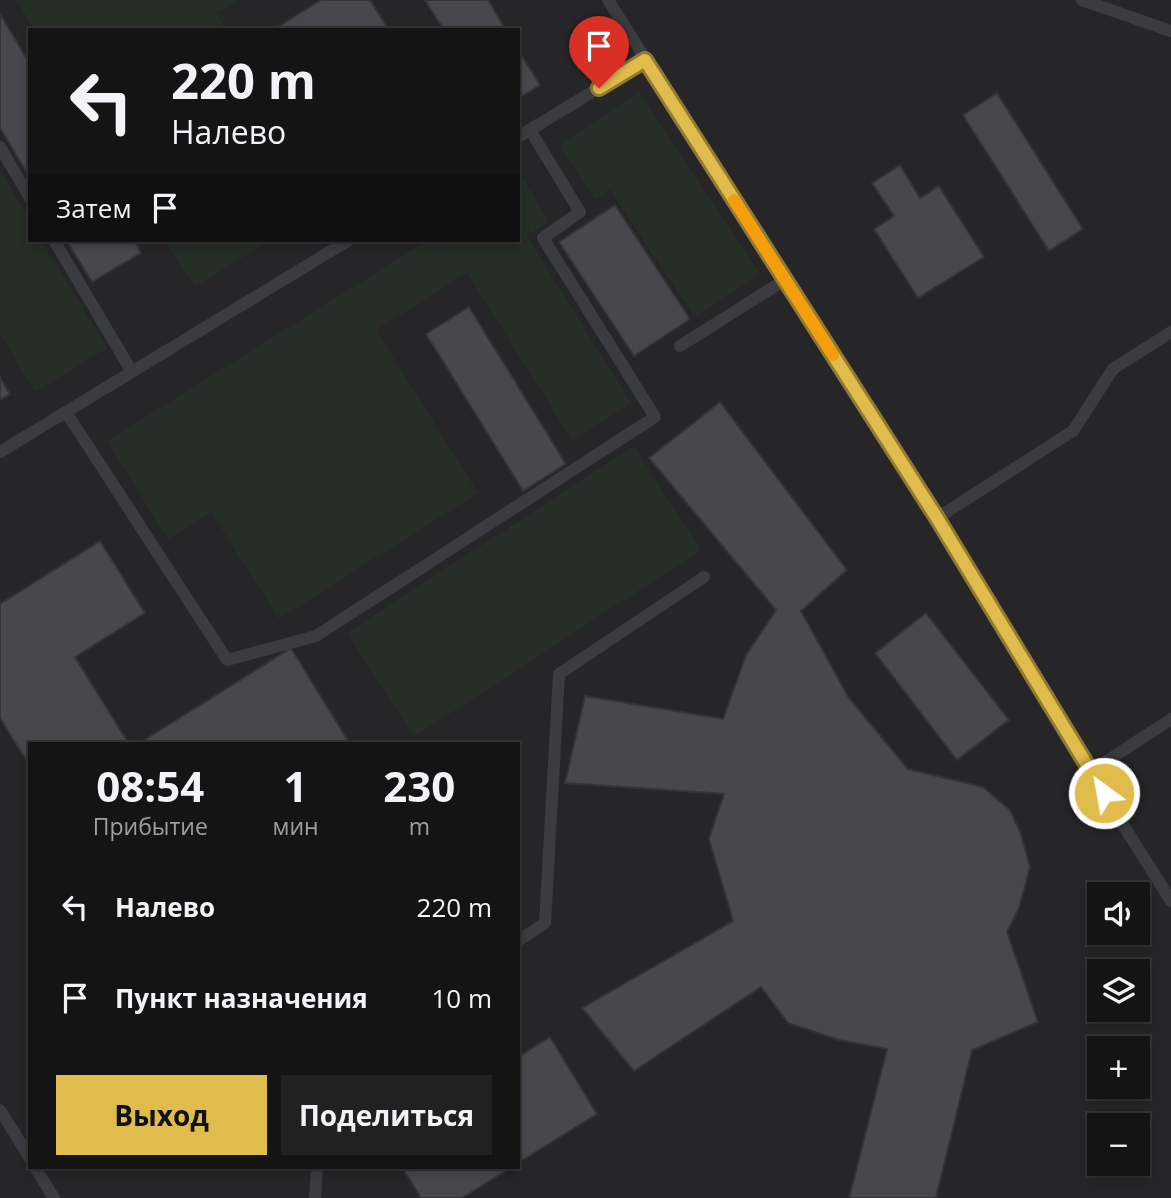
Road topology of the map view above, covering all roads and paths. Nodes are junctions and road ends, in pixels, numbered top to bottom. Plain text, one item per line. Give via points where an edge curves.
1 (608, 0) edge
2 (1082, 0) edge
3 (1171, 31) edge
4 (645, 60) junction
5 (530, 130) junction
6 (520, 136) edge
7 (0, 147) edge
8 (28, 195) edge
9 (55, 242) edge
10 (346, 242) edge
11 (785, 280) junction
12 (1171, 332) edge
13 (680, 346) dead end
14 (132, 372) junction
15 (66, 412) junction
16 (0, 452) edge
17 (937, 518) junction
18 (704, 577) dead end
19 (1171, 719) edge
20 (1090, 772) junction
21 (1171, 901) edge
22 (520, 941) edge
23 (0, 1110) edge
24 (28, 1155) edge
25 (36, 1169) edge
26 (317, 1169) edge
27 (54, 1198) edge
28 (316, 1198) edge

1 - 4 lane
2 - 3 lane
4 - 5 lane
4 - 11 lane
5 - 6 lane
5 - 15 lane via 580,212 543,238 655,417 316,636 228,660
7 - 8 lane
9 - 14 lane
10 - 14 lane
11 - 13 lane
11 - 17 lane
12 - 17 lane via 1113,369 1073,431
14 - 15 lane
15 - 16 lane
17 - 20 lane
18 - 22 lane via 559,674 545,923
19 - 20 lane
20 - 21 lane
23 - 24 lane
25 - 27 lane
26 - 28 lane

